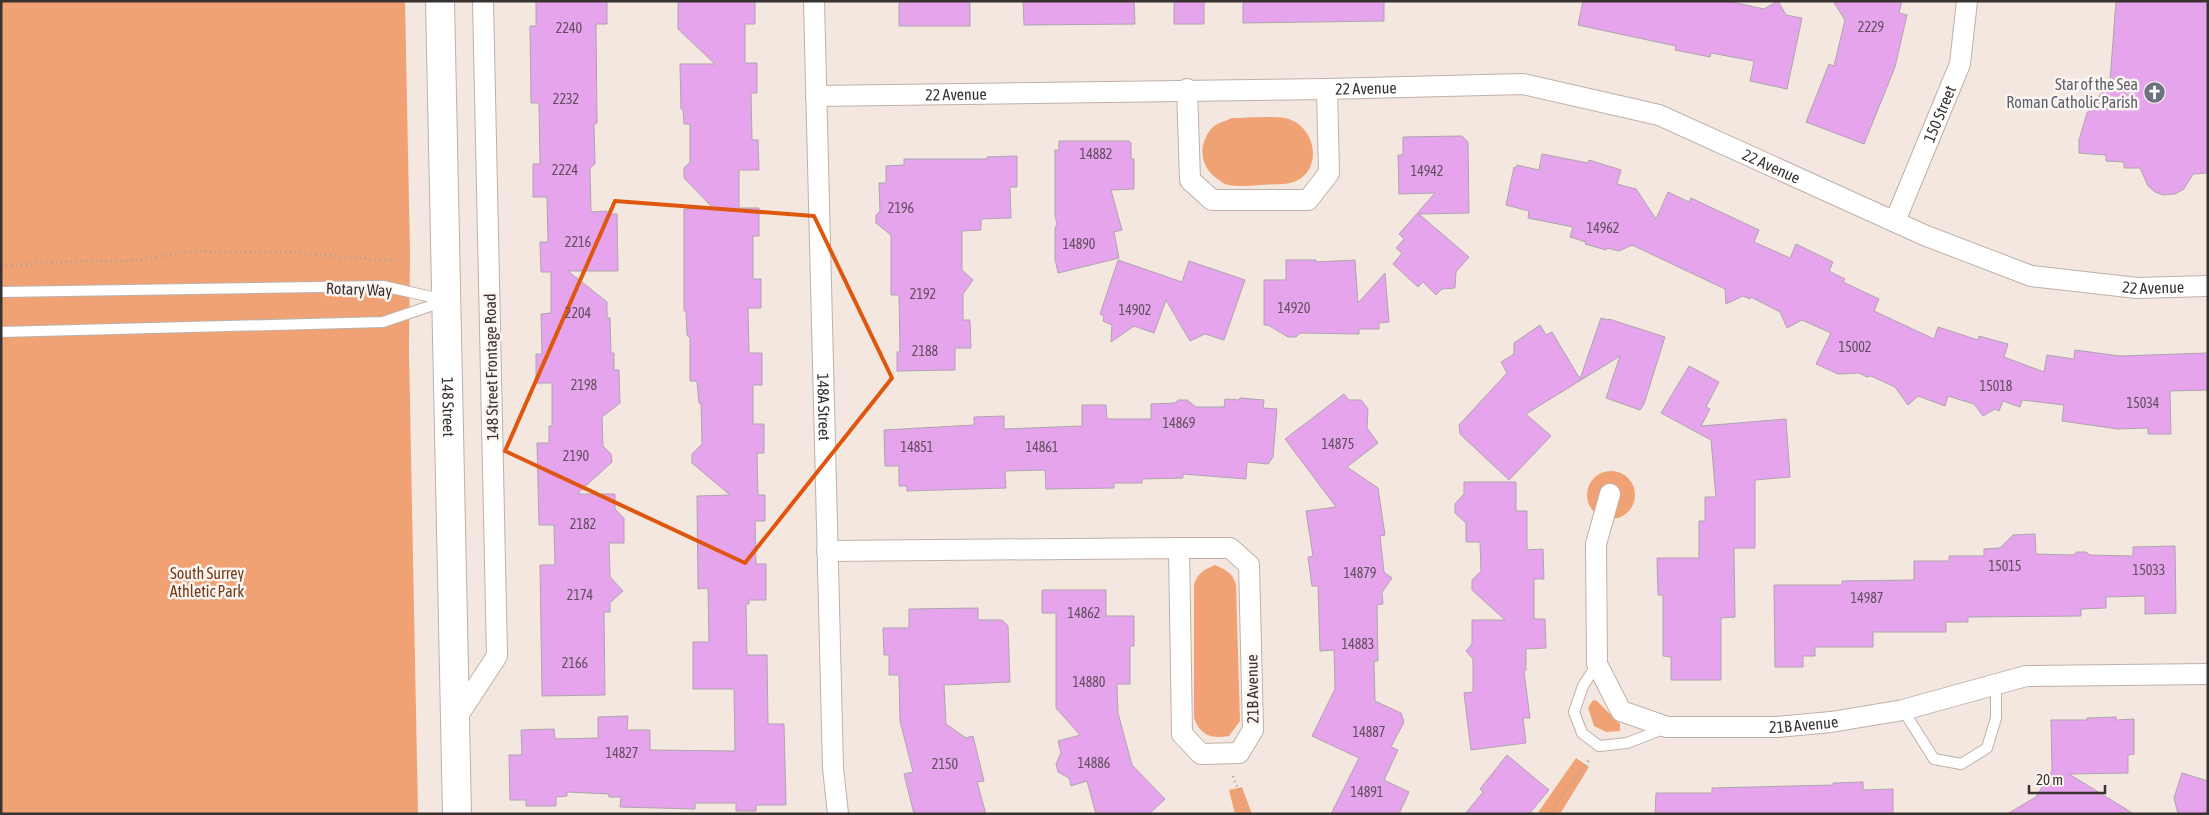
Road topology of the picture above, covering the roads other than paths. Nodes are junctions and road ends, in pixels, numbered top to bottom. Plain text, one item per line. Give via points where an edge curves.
1 (440, 1) edge
2 (484, 1) edge
3 (814, 1) edge
4 (1968, 1) edge
5 (1327, 89) junction
6 (1187, 90) junction
7 (816, 96) junction
8 (1895, 221) junction
9 (2208, 286) edge
10 (1, 292) edge
11 (446, 301) junction
12 (1, 332) edge
13 (1610, 494) dead end
14 (1179, 548) junction
15 (828, 551) junction
16 (1597, 664) junction
17 (2208, 674) edge
18 (1996, 683) junction
19 (1903, 710) junction
20 (455, 720) junction
21 (1667, 728) junction
22 (457, 814) edge
23 (838, 814) edge

1 - 11 main road, 148 Street
2 - 20 street, 148 Street Frontage Road via 498,656
3 - 7 street, 148A Street
4 - 8 street, 150 Street via 1960,64
5 - 6 street, 22 Avenue
5 - 6 street, 22 Avenue via 1330,173 1308,200 1212,200 1190,180
5 - 8 street, 22 Avenue via 1524,84 1640,110 1659,115
6 - 7 street, 22 Avenue
7 - 15 street, 148A Street
8 - 9 street, 22 Avenue via 2031,276 2137,288
10 - 11 lane, Rotary Way via 383,286
11 - 12 lane, Rotary Way via 383,322
11 - 20 main road, 148 Street
13 - 16 street, 21B Avenue via 1596,544
14 - 14 street, 21B Avenue via 1230,548 1249,565 1253,730 1239,753 1201,754 1182,734
14 - 15 street, 21B Avenue
15 - 23 street, 148A Street via 833,768
16 - 21 street, 21B Avenue via 1621,711
16 - 21 lane via 1583,686 1574,712 1582,733 1599,746 1627,743
17 - 18 street, 21B Avenue via 2026,676
18 - 19 street, 21B Avenue
18 - 19 lane via 1996,718 1987,748 1961,764 1934,758
19 - 21 street, 21B Avenue via 1778,727
20 - 22 main road, 148 Street

